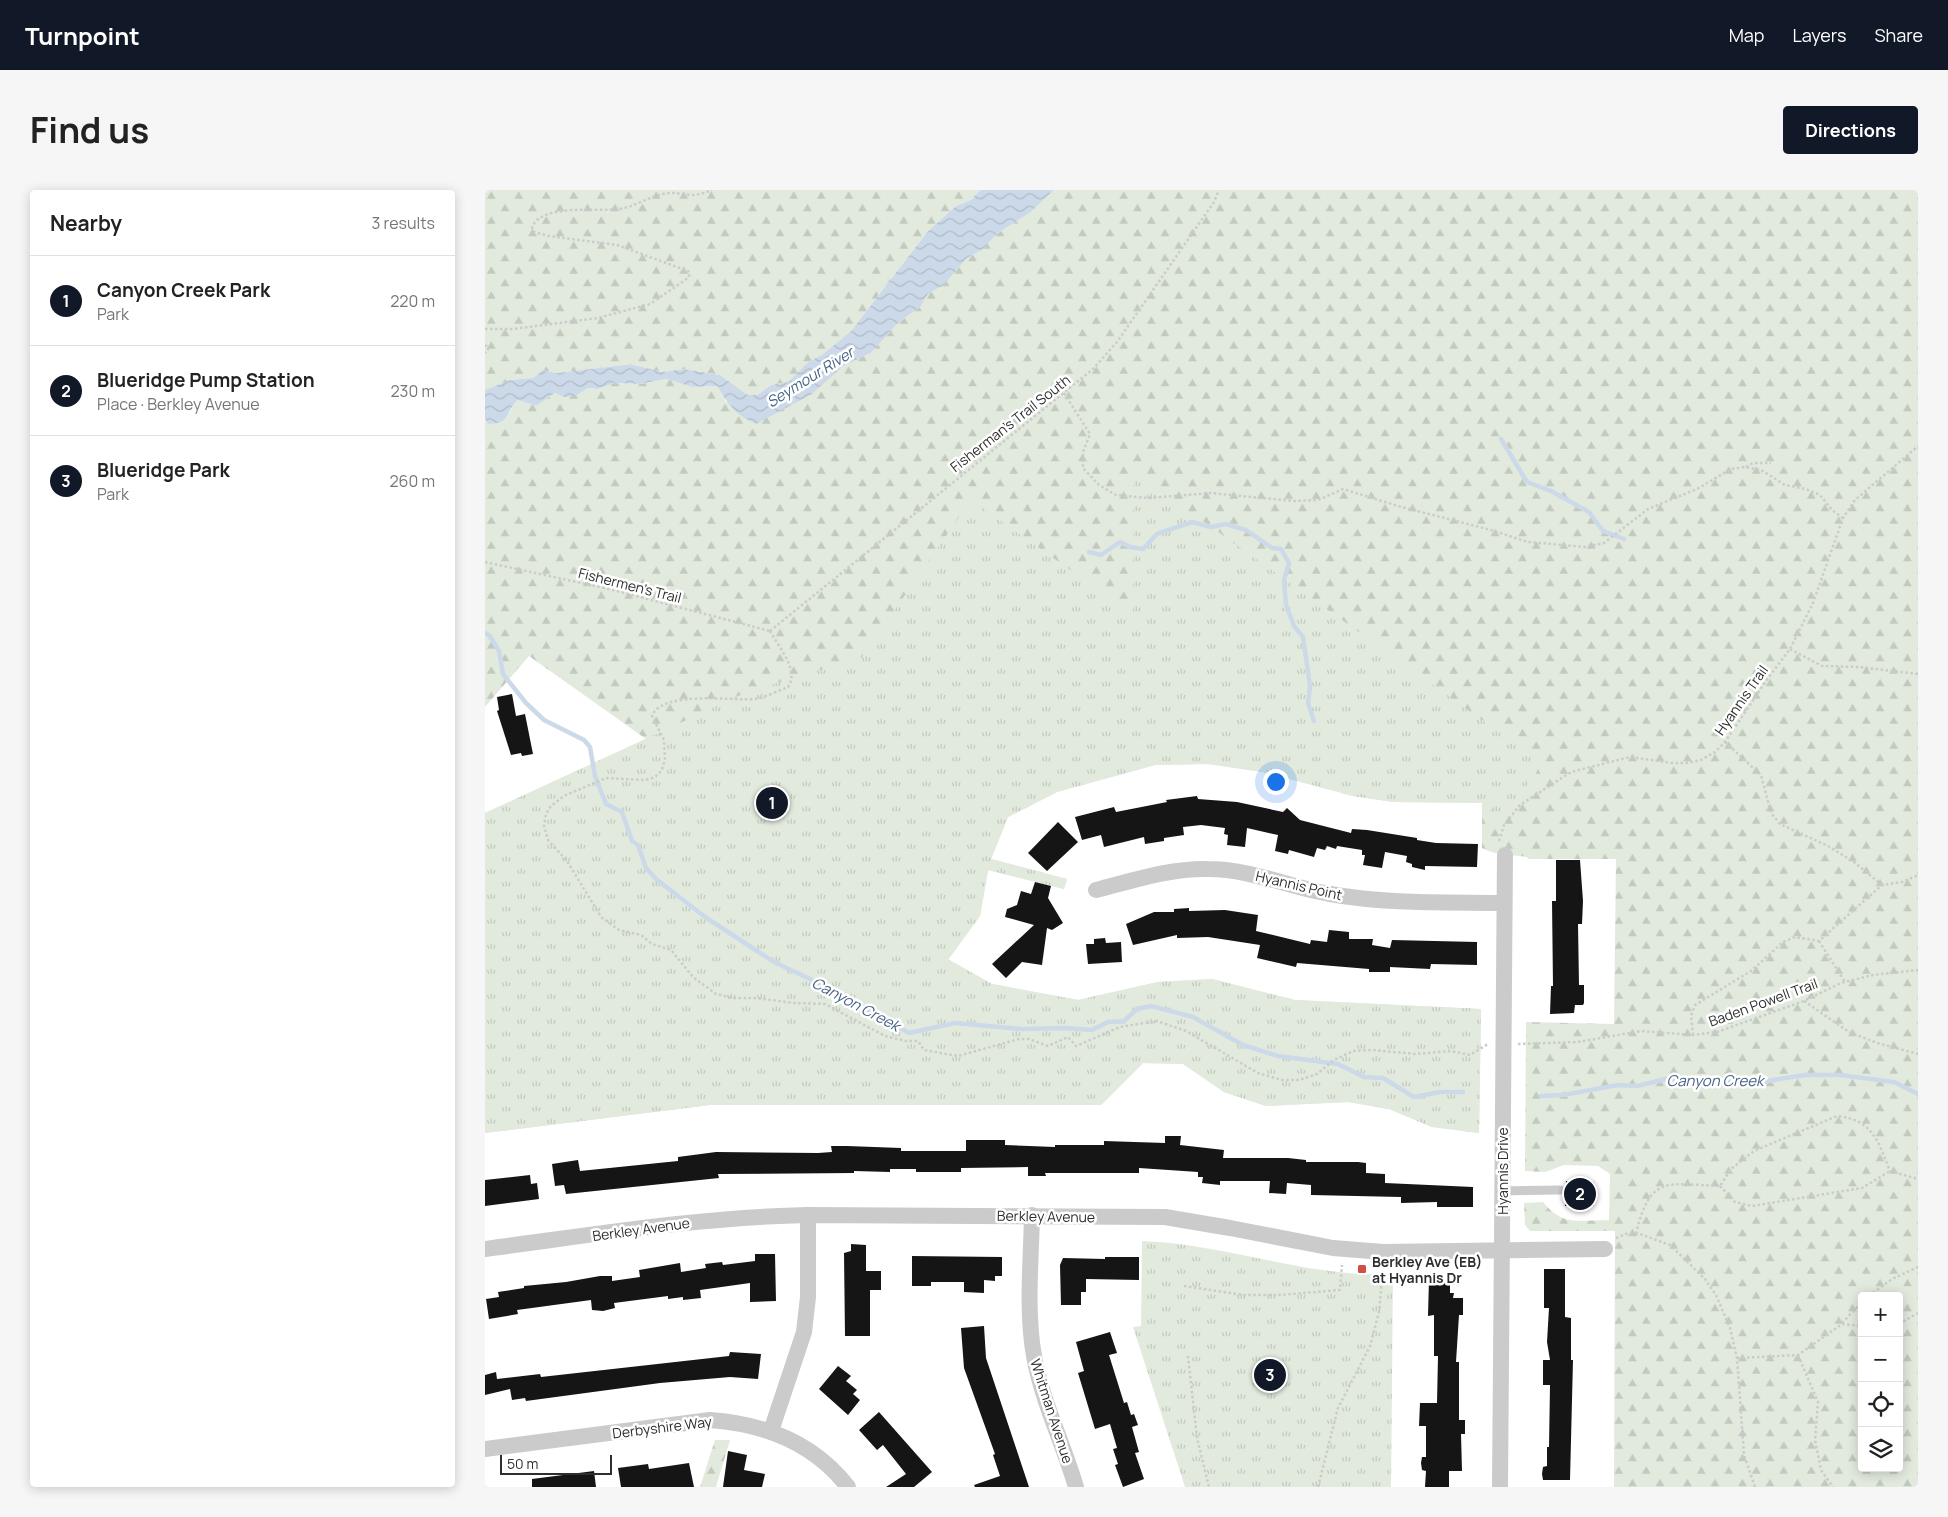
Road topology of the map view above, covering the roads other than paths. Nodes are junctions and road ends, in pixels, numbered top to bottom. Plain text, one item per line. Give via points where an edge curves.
1 (1502, 851) road end
2 (1096, 890) dead end
3 (1504, 904) junction
4 (1560, 1190) dead end
5 (1502, 1191) junction
6 (808, 1215) junction
7 (1032, 1216) junction
8 (485, 1248) edge
9 (1605, 1249) road end
10 (1502, 1250) junction
11 (771, 1431) junction
12 (485, 1449) edge
13 (848, 1487) edge
14 (1076, 1487) edge
15 (1500, 1487) edge

1 - 3 street, Hyannis Drive
2 - 3 street, Hyannis Point via 1177,871 1207,868 1236,870 1359,899
3 - 5 street, Hyannis Drive
4 - 5 lane
5 - 10 street, Hyannis Drive
6 - 7 street, Berkley Avenue
6 - 8 street, Berkley Avenue via 691,1222
6 - 11 street via 804,1332
7 - 10 street, Berkley Avenue via 1165,1217 1333,1248 1383,1252
7 - 14 street, Whitman Avenue via 1031,1332 1035,1357
9 - 10 street, Berkley Avenue
10 - 15 street, Hyannis Drive
11 - 12 street, Derbyshire Way via 736,1422 710,1420
11 - 13 street, Derbyshire Way via 813,1452 835,1470

